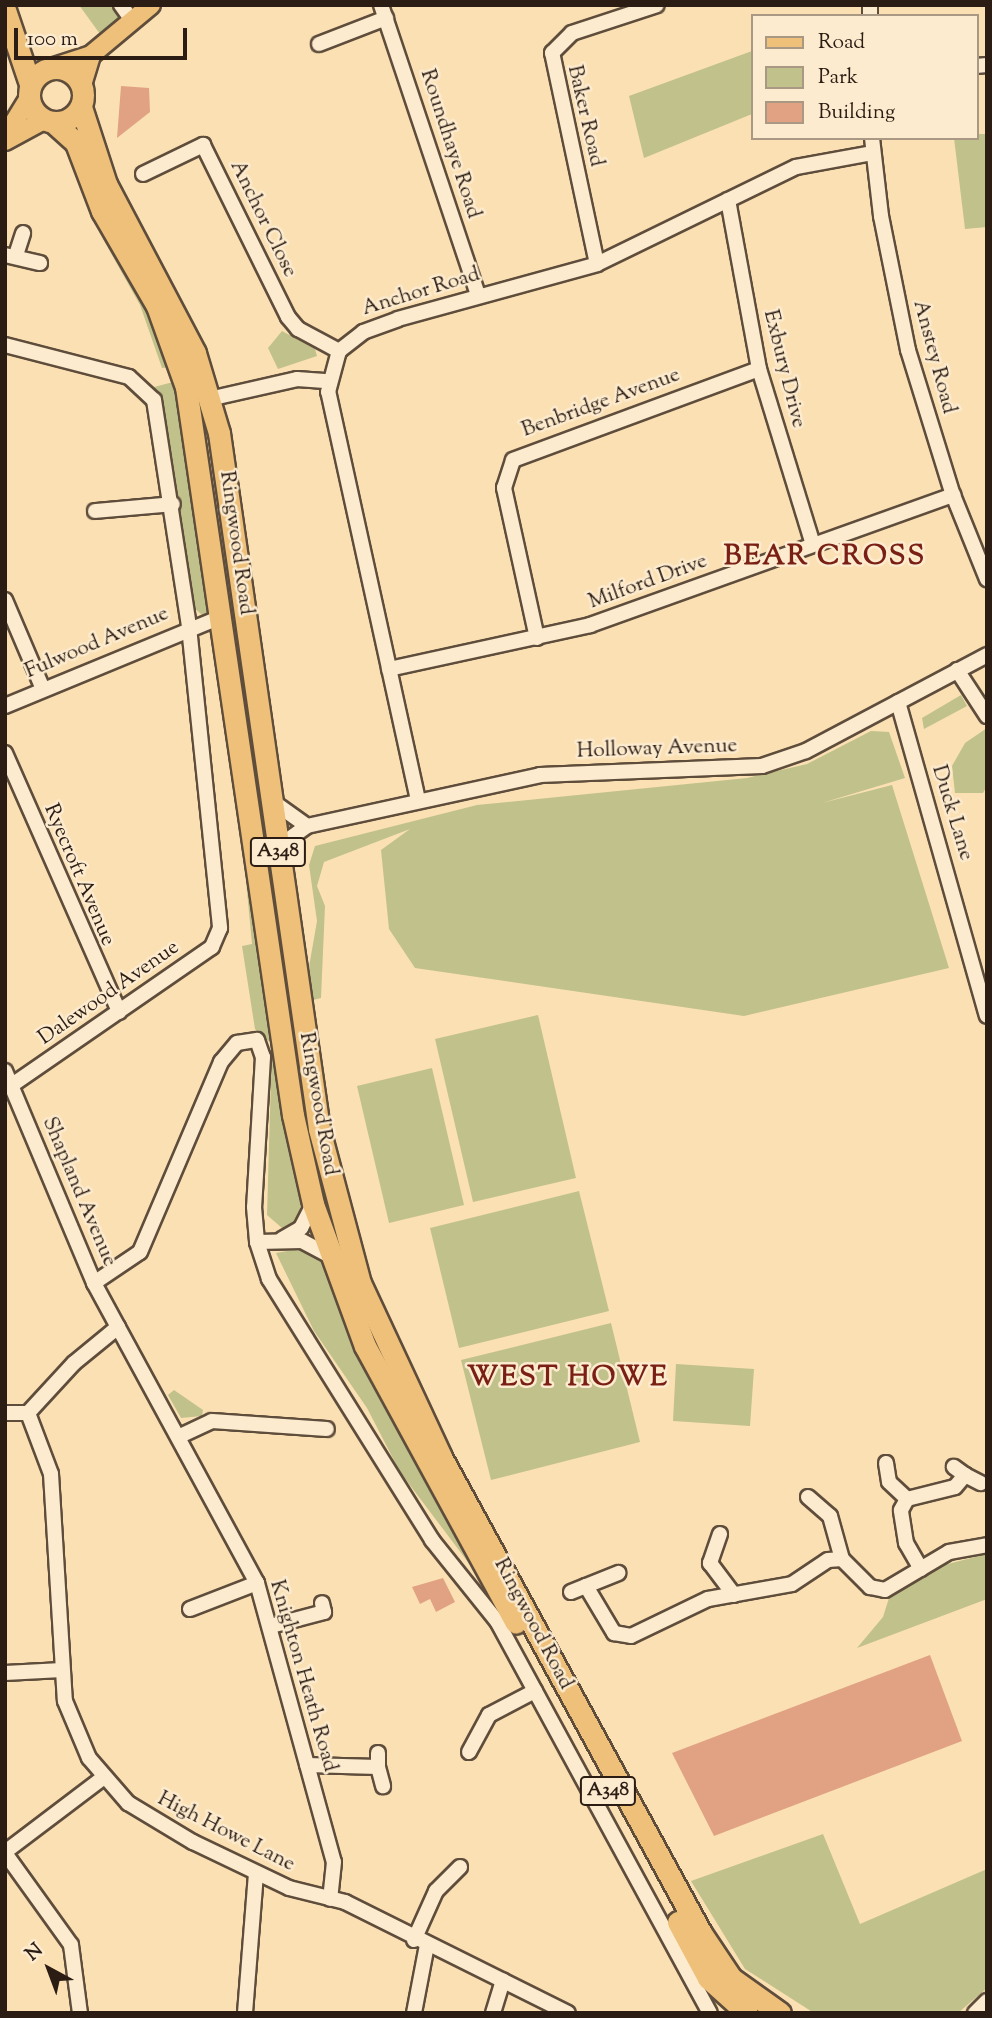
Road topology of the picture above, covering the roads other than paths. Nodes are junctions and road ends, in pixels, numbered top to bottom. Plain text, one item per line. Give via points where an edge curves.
1 (151, 5) edge
2 (657, 5) edge
3 (5, 10) edge
4 (383, 11) edge
5 (127, 13) edge
6 (18, 38) junction
7 (319, 44) dead end
8 (91, 55) junction
9 (50, 68) junction
10 (82, 85) junction
11 (30, 91) junction
12 (80, 107) junction
13 (48, 121) junction
14 (5, 139) edge
15 (872, 146) edge
16 (143, 174) dead end
17 (728, 200) junction
18 (23, 233) dead end
19 (11, 255) edge
20 (40, 263) dead end
21 (597, 264) junction
22 (478, 295) junction
23 (5, 345) edge
24 (339, 351) junction
25 (759, 369) junction
26 (328, 381) junction
27 (209, 399) junction
28 (953, 495) junction
29 (173, 504) junction
30 (102, 507) dead end
31 (813, 544) junction
32 (987, 579) edge
33 (5, 600) edge
34 (222, 606) junction
35 (206, 623) junction
36 (189, 627) junction
37 (225, 638) junction
38 (537, 638) junction
39 (987, 655) edge
40 (389, 669) junction
41 (957, 670) junction
42 (43, 689) junction
43 (898, 702) junction
44 (5, 706) edge
45 (987, 716) edge
46 (5, 753) edge
47 (418, 800) junction
48 (272, 801) junction
49 (307, 826) junction
50 (277, 848) junction
51 (119, 1012) junction
52 (987, 1016) edge
53 (5, 1071) edge
54 (12, 1085) junction
55 (313, 1204) junction
56 (281, 1240) junction
57 (257, 1242) junction
58 (330, 1256) junction
59 (94, 1283) junction
60 (118, 1327) junction
61 (5, 1413) edge
62 (28, 1413) junction
63 (327, 1429) dead end
64 (180, 1436) junction
65 (886, 1463) dead end
66 (981, 1483) dead end
67 (808, 1497) dead end
68 (907, 1499) junction
69 (720, 1534) dead end
70 (987, 1545) edge
71 (842, 1559) junction
72 (921, 1569) junction
73 (620, 1573) dead end
74 (257, 1583) junction
75 (586, 1586) junction
76 (571, 1592) dead end
77 (734, 1595) junction
78 (190, 1609) dead end
79 (324, 1612) dead end
80 (271, 1626) junction
81 (62, 1670) junction
82 (5, 1673) edge
83 (536, 1691) junction
84 (469, 1752) dead end
85 (307, 1765) junction
86 (104, 1777) junction
87 (383, 1786) dead end
88 (5, 1853) edge
89 (449, 1870) dead end
90 (256, 1874) junction
91 (330, 1899) junction
92 (421, 1942) junction
93 (503, 1980) junction
94 (987, 2001) edge
95 (744, 2012) edge
96 (80, 2013) edge
97 (245, 2013) edge
98 (414, 2013) edge
99 (493, 2013) edge
100 (568, 2013) edge
101 (710, 2013) edge
102 (780, 2013) edge
103 (975, 2013) edge

1 - 5 main road
2 - 21 street, Baker Road via 565,36 552,54
3 - 6 highway, A348
4 - 7 street
4 - 22 street, Roundhaye Road
5 - 8 main road
6 - 9 highway, A348
6 - 11 highway, A348
8 - 9 main road
8 - 10 main road
9 - 10 highway, A348 via 74,74
9 - 11 highway
10 - 12 highway, A348
11 - 13 highway, A348
11 - 14 main road
12 - 13 highway via 69,119
12 - 27 highway, Ringwood Road / A348 via 106,184 174,305
13 - 14 main road
13 - 34 highway, Ringwood Road / A348 via 76,143 102,211 172,340 194,427
15 - 17 street, Anchor Road via 796,167
15 - 28 street, Anstey Road via 908,350
16 - 24 street, Anchor Close via 203,145 288,317 298,329
17 - 21 street, Anchor Road
17 - 25 street, Exbury Drive
18 - 19 street
19 - 20 street
21 - 22 street, Anchor Road
22 - 24 street, Anchor Road via 363,332
23 - 29 street via 129,377 154,400
24 - 26 street
25 - 31 street, Exbury Drive
25 - 38 street, Benbridge Avenue via 513,460 504,488
26 - 27 street via 297,379
26 - 40 street
27 - 48 highway, Ringwood Road / A348 via 229,488
28 - 31 street, Milford Drive
28 - 32 street, Anstey Road
29 - 30 street
29 - 36 street
31 - 38 street, Milford Drive via 590,625
33 - 42 street
34 - 35 street
34 - 37 highway, Ringwood Road / A348
35 - 36 street, Fulwood Avenue
35 - 37 street
36 - 42 street, Fulwood Avenue
36 - 51 street, Dalewood Avenue via 220,928 212,947
37 - 55 highway, Ringwood Road / A348 via 293,1115
38 - 40 street, Milford Drive
39 - 41 street, Holloway Avenue
40 - 47 street
41 - 43 street, Holloway Avenue
41 - 45 street
42 - 44 street, Fulwood Avenue
43 - 47 street, Holloway Avenue via 806,751 762,766 540,775
43 - 52 street, Duck Lane
46 - 51 street, Ryecroft Avenue
47 - 49 street, Holloway Avenue
48 - 49 street
48 - 50 highway, Ringwood Road / A348
49 - 50 street, Holloway Avenue
50 - 102 highway, Ringwood Road / A348 via 319,1129 338,1212 376,1325 441,1457 713,1955 731,1978
51 - 54 street, Dalewood Avenue
53 - 54 street, Shapland Avenue
54 - 59 street, Shapland Avenue
55 - 56 street, Ringwood Road via 301,1228
55 - 58 highway, Ringwood Road / A348
56 - 57 street
56 - 58 street via 316,1245
57 - 59 street, Ringwood Road via 254,1207 263,1057 257,1040 237,1043 207,1091 147,1241 131,1262
57 - 83 street, Ringwood Road via 277,1292 398,1490 432,1540 485,1603
58 - 95 highway, Ringwood Road / A348 via 388,1393 708,1978
59 - 60 street, Shapland Avenue
60 - 62 street via 74,1363
60 - 64 street, Knighton Heath Road
61 - 62 street
62 - 81 street, High Howe Lane via 51,1474
63 - 64 street via 212,1422
64 - 74 street, Knighton Heath Road
65 - 68 street via 889,1482
66 - 68 street via 960,1471 950,1489
67 - 71 street via 830,1516
68 - 72 street via 901,1522
69 - 77 street via 710,1563 724,1575
70 - 72 street via 949,1552
71 - 72 street via 875,1589 885,1590
71 - 77 street via 828,1560 780,1589
73 - 75 street
74 - 78 street
74 - 80 street, Knighton Heath Road
75 - 76 street
75 - 77 street via 609,1627 625,1636 694,1604
79 - 80 street
80 - 85 street, Knighton Heath Road
81 - 82 street
81 - 86 street, High Howe Lane via 72,1723
83 - 84 street via 489,1715
83 - 101 street, Ringwood Road
85 - 87 street via 378,1760
85 - 91 street, Knighton Heath Road via 334,1862
86 - 88 street
86 - 90 street, High Howe Lane via 140,1813
88 - 96 street via 71,1945
89 - 92 street
90 - 91 street, High Howe Lane
90 - 97 street
91 - 92 street, High Howe Lane
92 - 93 street, High Howe Lane
92 - 98 street
93 - 99 street
93 - 100 street, High Howe Lane
94 - 103 street

